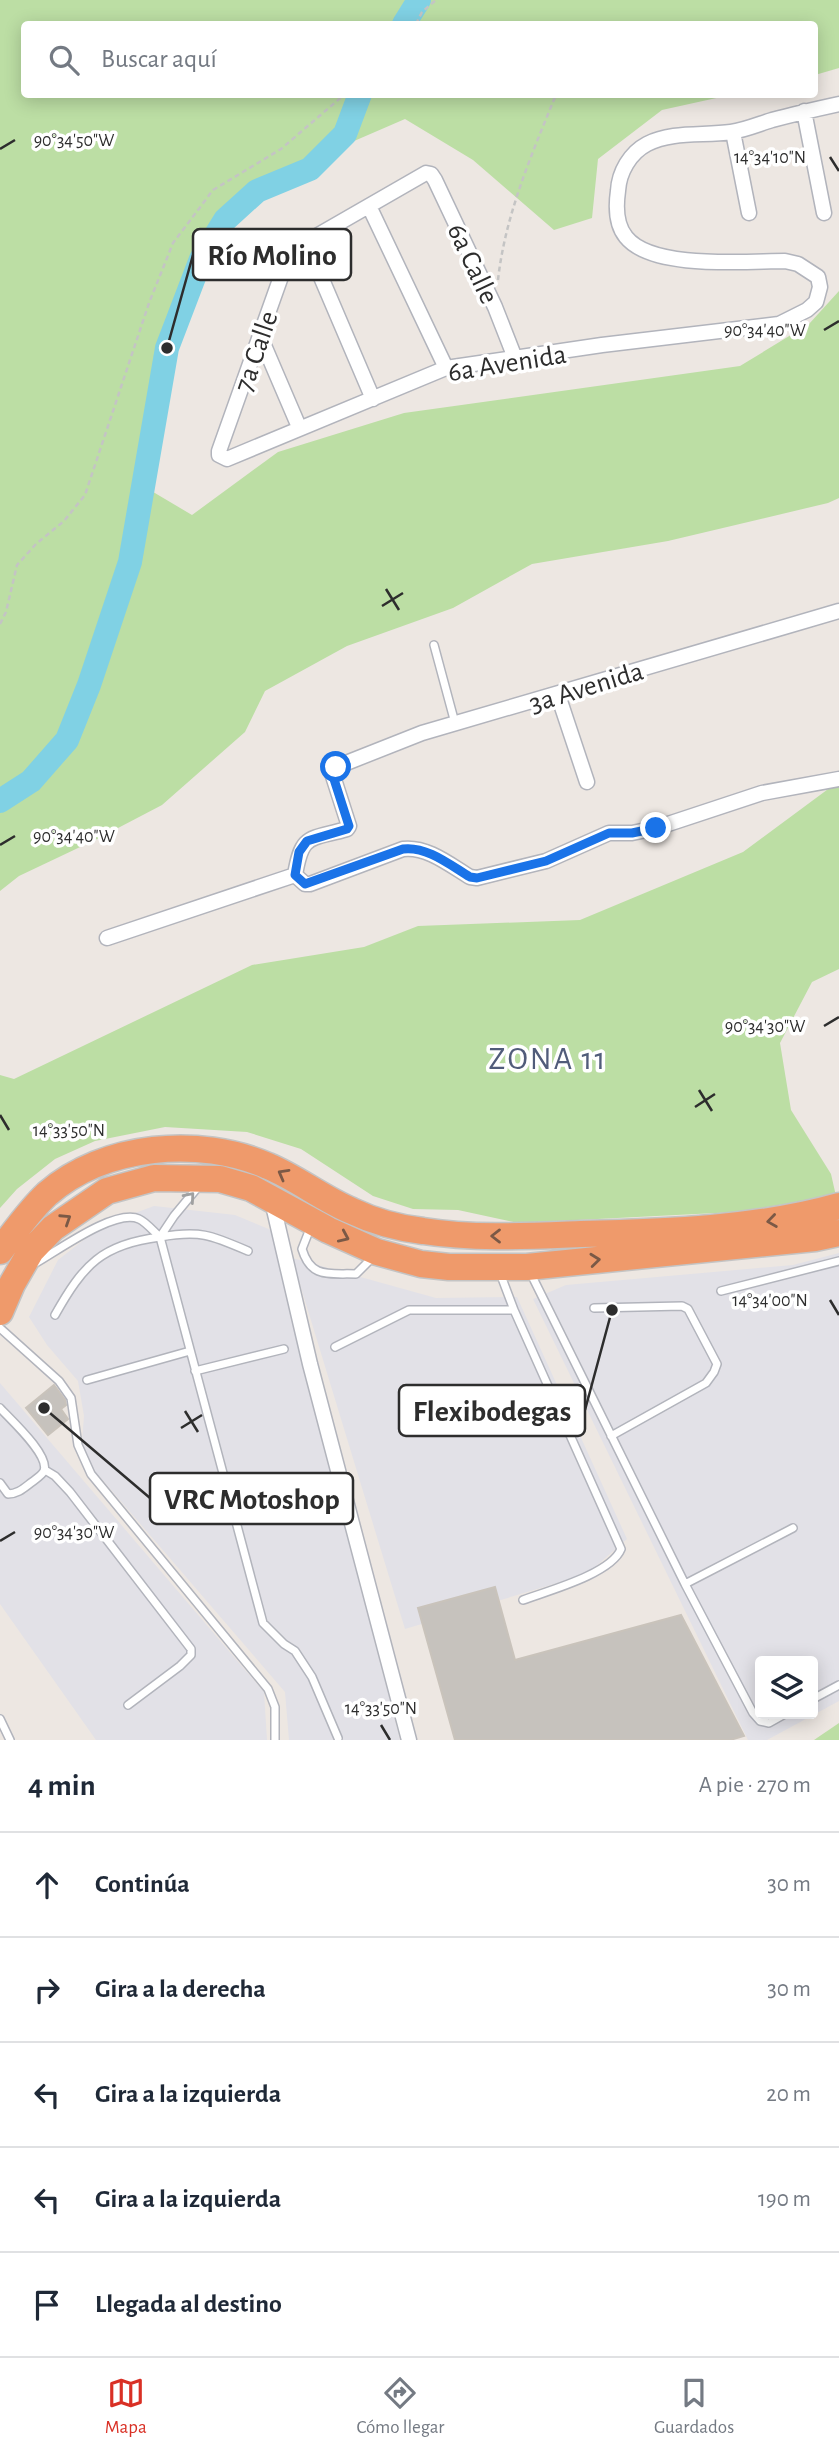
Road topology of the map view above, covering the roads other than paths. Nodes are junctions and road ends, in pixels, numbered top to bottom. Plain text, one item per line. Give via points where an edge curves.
1 (839, 104) edge
2 (804, 111) junction
3 (733, 132) junction
4 (369, 206) junction
5 (749, 213) dead end
6 (824, 213) dead end
7 (306, 242) junction
8 (260, 336) junction
9 (515, 358) junction
10 (446, 368) junction
11 (373, 399) junction
12 (299, 427) junction
13 (222, 445) joint
14 (839, 611) edge
15 (434, 645) dead end
16 (558, 695) junction
17 (455, 724) junction
18 (839, 779) edge
19 (587, 782) dead end
20 (295, 875) junction
21 (107, 938) dead end
22 (206, 1178) junction
23 (272, 1199) junction
24 (839, 1206) edge
25 (313, 1222) junction
26 (839, 1233) edge
27 (532, 1236) junction
28 (160, 1237) junction
29 (0, 1251) edge
30 (248, 1251) dead end
31 (377, 1252) junction
32 (839, 1261) edge
33 (527, 1267) junction
34 (498, 1268) junction
35 (18, 1273) junction
36 (721, 1291) dead end
37 (594, 1308) dead end
38 (514, 1310) junction
39 (0, 1312) edge
40 (55, 1315) dead end
41 (0, 1328) edge
42 (335, 1347) dead end
43 (284, 1349) dead end
44 (190, 1351) junction
45 (195, 1371) junction
46 (87, 1380) dead end
47 (0, 1408) edge
48 (611, 1436) junction
49 (45, 1470) junction
50 (0, 1483) edge
51 (793, 1528) dead end
52 (685, 1584) junction
53 (523, 1600) dead end
54 (839, 1685) edge
55 (818, 1696) edge
56 (128, 1705) dead end
57 (755, 1715) edge
58 (0, 1719) edge
59 (758, 1719) edge
60 (776, 1719) edge
61 (338, 1738) dead end
62 (10, 1740) edge
63 (275, 1740) edge
64 (409, 1740) edge

1 - 2 street
2 - 3 street
2 - 6 street
3 - 5 street
3 - 9 street, 6a Avenida via 663,138 635,151 618,188 617,211 625,236 670,258 798,264 818,277 816,302 779,324
4 - 7 street
4 - 9 street, 6a Calle via 426,173 435,180
4 - 10 street
7 - 8 street, 7a Calle via 288,257
7 - 11 street
8 - 12 street
8 - 13 street, 7a Calle
9 - 10 street, 6a Avenida
10 - 11 street, 6a Avenida
11 - 12 street, 6a Avenida
12 - 13 street, 6a Avenida via 227,458 219,455
14 - 16 street, 3a Avenida
15 - 17 lane
16 - 17 street, 3a Avenida
16 - 19 street
17 - 20 street, 3a Avenida via 336,767 332,773 349,826 307,841 299,852
18 - 20 street via 762,793 656,828 609,833 546,861 477,878 413,848 310,884
20 - 21 street
22 - 23 highway via 251,1188
28 -> 22 lane
35 -> 22 highway via 52,1227 107,1191 154,1178
23 - 25 highway
23 - 64 street via 313,1377
24 -> 27 highway via 766,1222
25 -> 31 highway
25 - 31 lane via 302,1249 311,1269 356,1274
33 -> 26 highway
27 -> 29 highway via 460,1235 392,1226 351,1211 269,1166 238,1155 158,1150 121,1156 81,1172 49,1193
27 - 33 highway
28 - 30 lane via 187,1232 212,1235
28 - 35 lane via 138,1219 123,1217 87,1231
28 - 40 lane via 112,1248 69,1290
28 - 44 lane
31 - 34 highway via 421,1264
32 - 36 lane
33 - 34 highway
33 - 48 lane
34 - 38 lane
35 - 39 highway
37 - 48 lane via 688,1308 717,1364 706,1383
38 - 42 lane via 409,1310
38 - 53 lane via 621,1549 592,1574
41 - 63 lane via 59,1381 71,1398 78,1446 91,1474 268,1689 275,1707
43 - 45 lane
44 - 45 lane
44 - 46 lane
45 - 61 lane via 262,1623 295,1651 312,1677
47 - 49 lane via 31,1442
48 - 52 lane
49 - 50 lane via 15,1494 8,1494
49 - 56 lane via 70,1492 191,1649 180,1666
51 - 52 lane
52 - 57 lane
54 - 55 lane
58 - 62 lane
59 - 60 lane via 769,1723

